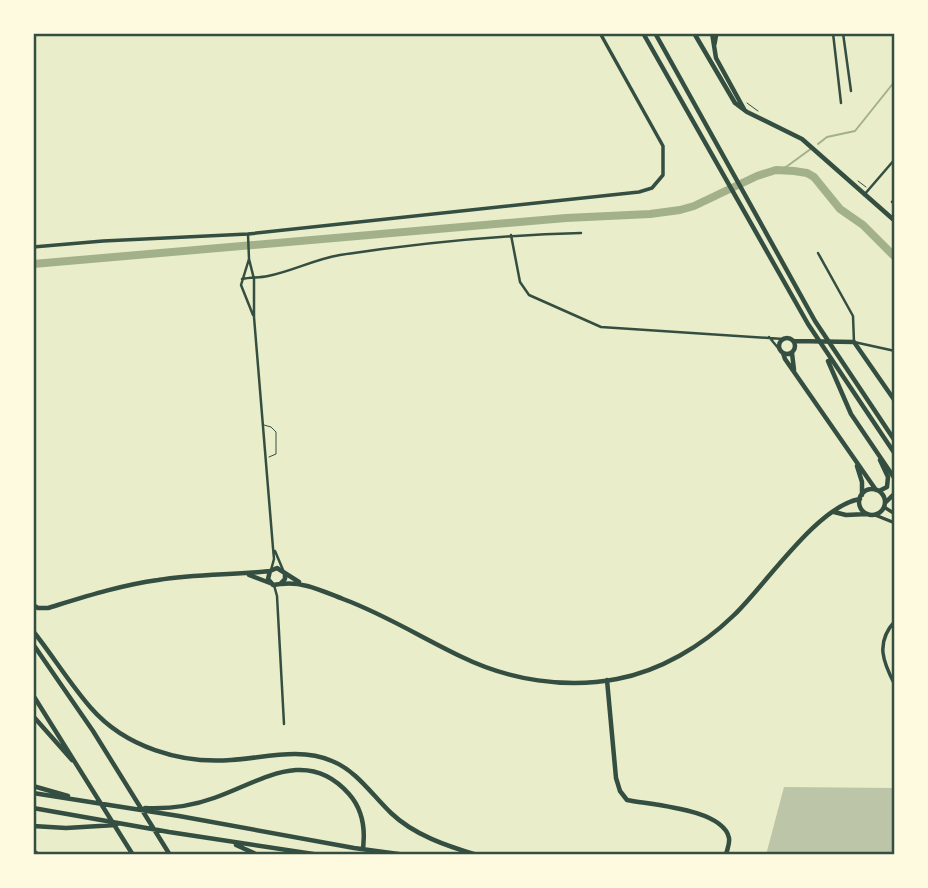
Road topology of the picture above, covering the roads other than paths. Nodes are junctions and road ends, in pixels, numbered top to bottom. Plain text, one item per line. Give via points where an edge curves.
1 (600, 33) edge
2 (643, 33) edge
3 (654, 33) edge
4 (694, 33) edge
5 (712, 33) edge
6 (717, 33) edge
7 (833, 33) edge
8 (843, 33) edge
9 (714, 46) junction
10 (702, 47) junction
11 (725, 74) junction
12 (719, 76) junction
13 (850, 85) junction
14 (839, 86) junction
15 (851, 91) dead end
16 (841, 103) dead end
17 (747, 112) junction
18 (895, 159) edge
19 (864, 195) junction
20 (895, 221) edge
21 (582, 233) dead end
22 (248, 234) junction
23 (511, 235) junction
24 (33, 247) edge
25 (818, 253) dead end
26 (249, 258) junction
27 (242, 279) junction
28 (254, 279) junction
29 (242, 290) junction
30 (254, 290) junction
31 (254, 317) junction
32 (769, 337) junction
33 (783, 339) junction
34 (794, 341) junction
35 (807, 341) junction
36 (854, 342) junction
37 (794, 350) junction
38 (823, 350) junction
39 (781, 351) junction
40 (895, 351) edge
41 (794, 371) junction
42 (895, 401) edge
43 (264, 425) junction
44 (895, 441) edge
45 (895, 454) edge
46 (267, 458) junction
47 (880, 459) junction
48 (857, 465) junction
49 (895, 479) edge
50 (878, 491) junction
51 (895, 493) edge
52 (861, 497) junction
53 (885, 505) junction
54 (833, 512) junction
55 (867, 514) junction
56 (895, 514) edge
57 (875, 515) junction
58 (895, 523) edge
59 (273, 548) junction
60 (270, 570) junction
61 (284, 571) junction
62 (248, 574) junction
63 (273, 584) junction
64 (281, 584) junction
65 (303, 584) junction
66 (277, 596) junction
67 (36, 607) edge
68 (895, 621) edge
69 (33, 631) edge
70 (33, 644) edge
71 (607, 680) junction
72 (895, 685) edge
73 (33, 695) edge
74 (33, 716) edge
75 (284, 724) dead end
76 (80, 768) junction
77 (33, 786) edge
78 (33, 793) edge
79 (85, 802) junction
80 (33, 808) edge
81 (124, 808) junction
82 (33, 825) edge
83 (127, 825) junction
84 (229, 842) junction
85 (33, 851) edge
86 (133, 853) edge
87 (169, 854) edge
88 (39, 855) edge
89 (258, 855) edge
90 (320, 855) edge
91 (362, 855) edge
92 (406, 855) edge
93 (477, 855) edge
94 (726, 855) edge

1 - 22 street via 663,146 663,175 652,188
2 - 38 main road
3 - 44 main road via 815,321
4 - 10 main road
5 - 9 main road
6 - 9 street
7 - 14 street
8 - 13 street
9 - 10 main road
9 - 11 main road
10 - 12 main road
11 - 12 main road
11 - 17 main road
12 - 17 main road via 735,103
13 - 14 street
13 - 15 street
14 - 16 street
17 - 19 main road via 809,145
18 - 19 street
19 - 20 main road
21 - 23 street
22 - 24 street
22 - 26 street
23 - 28 street via 339,255
23 - 32 street via 520,282 529,295 601,327
25 - 36 street via 853,316
26 - 27 street
26 - 28 street
27 - 28 street
27 - 29 street
28 - 30 street
29 - 30 street
29 - 31 street
30 - 31 street
31 - 43 street
32 - 33 street
32 - 39 street
33 - 34 main road
33 - 39 main road
34 - 35 main road
34 - 37 main road
35 - 36 main road
35 - 37 main road
36 - 40 street
36 - 42 main road
37 - 39 main road
37 - 41 main road
38 - 45 main road
38 - 47 main road via 851,414
39 - 41 main road
41 - 48 main road
43 - 46 street
43 - 46 lane via 276,432 276,454
46 - 59 street
47 - 49 main road
47 - 50 main road via 888,481 887,487
48 - 50 main road
48 - 52 main road
50 - 52 main road via 868,490
50 - 53 main road
51 - 53 main road
52 - 54 main road
52 - 55 main road via 861,508
53 - 56 street
53 - 57 main road
54 - 55 main road
54 - 71 main road via 733,616 693,648 645,671
55 - 57 main road
57 - 58 street
59 - 60 street
59 - 61 street
60 - 61 main road
60 - 62 main road
60 - 63 main road
61 - 64 main road
61 - 65 main road
62 - 63 main road
62 - 67 main road via 156,580 48,608
63 - 64 main road
63 - 66 street
64 - 65 main road
64 - 66 street
65 - 71 main road via 362,606 464,659 498,671 559,682
66 - 75 street
68 - 72 street via 881,652
69 - 93 main road via 91,709 134,741 195,759 293,754 330,760 345,767 402,822 438,842
70 - 87 main road
71 - 94 main road via 620,791 627,800 717,821 728,835
73 - 76 main road
74 - 76 main road
76 - 86 main road
77 - 79 main road
78 - 79 main road
79 - 81 main road
80 - 83 main road
81 - 91 main road via 182,807 266,776 309,771 332,779 356,803 364,825
81 - 92 main road
82 - 83 main road
83 - 84 main road
84 - 89 main road
84 - 90 main road
85 - 88 main road

